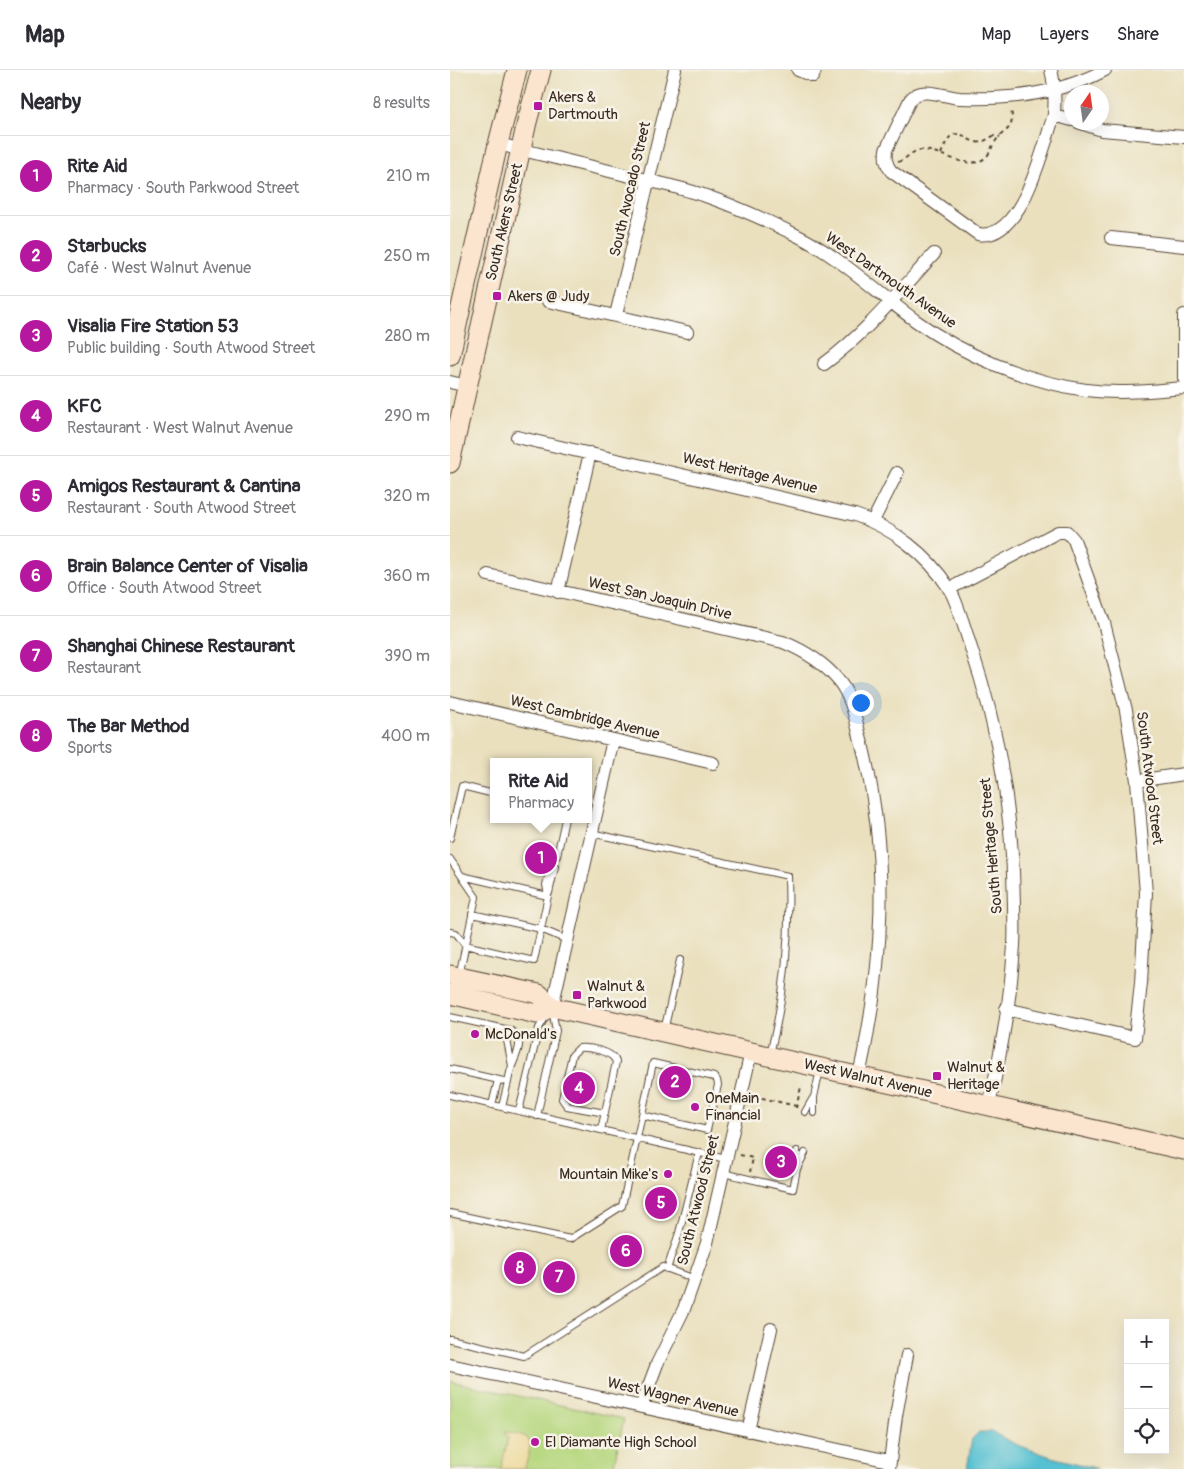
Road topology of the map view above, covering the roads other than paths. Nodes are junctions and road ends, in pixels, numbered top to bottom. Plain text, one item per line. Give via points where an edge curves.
1 (516, 70) edge
2 (541, 70) edge
3 (675, 70) edge
4 (798, 70) edge
5 (1051, 70) edge
6 (1105, 70) edge
7 (814, 73) edge
8 (1054, 90) junction
9 (1054, 115) junction
10 (1064, 118) edge
11 (1102, 130) edge
12 (1184, 137) edge
13 (498, 144) junction
14 (520, 150) junction
15 (649, 181) junction
16 (1111, 238) dead end
17 (1184, 246) edge
18 (934, 254) dead end
19 (548, 301) dead end
20 (891, 301) junction
21 (616, 315) junction
22 (1184, 315) edge
23 (687, 332) dead end
24 (450, 356) edge
25 (824, 364) dead end
26 (1184, 378) edge
27 (459, 384) edge
28 (1184, 388) edge
29 (517, 437) dead end
30 (590, 453) junction
31 (450, 463) edge
32 (897, 473) dead end
33 (873, 521) junction
34 (488, 576) dead end
35 (949, 589) junction
36 (558, 592) junction
37 (450, 702) edge
38 (613, 740) junction
39 (713, 763) dead end
40 (1184, 774) edge
41 (1137, 781) junction
42 (490, 793) edge
43 (452, 818) edge
44 (592, 819) edge
45 (564, 823) edge
46 (591, 823) edge
47 (450, 838) edge
48 (555, 856) dead end
49 (450, 859) edge
50 (553, 866) dead end
51 (462, 876) junction
52 (548, 896) junction
53 (472, 914) junction
54 (541, 929) junction
55 (450, 932) edge
56 (567, 940) junction
57 (465, 945) junction
58 (680, 960) dead end
59 (454, 976) edge
60 (450, 994) edge
61 (552, 1007) junction
62 (1006, 1009) junction
63 (450, 1016) edge
64 (502, 1028) junction
65 (664, 1032) junction
66 (750, 1052) junction
67 (770, 1056) junction
68 (512, 1066) junction
69 (820, 1068) junction
70 (450, 1069) edge
71 (859, 1076) junction
72 (498, 1080) junction
73 (508, 1082) junction
74 (450, 1095) edge
75 (814, 1098) junction
76 (492, 1105) junction
77 (989, 1105) junction
78 (502, 1107) junction
79 (519, 1112) junction
80 (805, 1112) dead end
81 (814, 1113) dead end
82 (605, 1114) junction
83 (642, 1115) junction
84 (537, 1116) junction
85 (601, 1130) junction
86 (638, 1139) junction
87 (1184, 1150) edge
88 (797, 1151) dead end
89 (699, 1153) junction
90 (805, 1153) dead end
91 (726, 1159) junction
92 (797, 1169) junction
93 (723, 1173) junction
94 (450, 1213) edge
95 (667, 1269) junction
96 (695, 1279) junction
97 (771, 1329) dead end
98 (450, 1339) edge
99 (907, 1356) dead end
100 (450, 1365) edge
101 (641, 1407) junction
102 (748, 1431) junction
103 (889, 1465) edge

1 - 13 main road, South Akers Street
2 - 14 main road, South Akers Street
3 - 15 street, South Avocado Street
4 - 7 street
5 - 8 street
6 - 8 street
8 - 9 street
8 - 9 street via 1024,97 989,99 923,92 914,94 886,150 886,164 891,171 978,234 988,236 1000,231 1027,195
9 - 10 street
11 - 12 street
13 - 14 street, West Dartmouth Avenue
13 - 24 main road, South Akers Street
14 - 15 street, West Dartmouth Avenue
14 - 27 main road, South Akers Street
15 - 20 street, West Dartmouth Avenue via 701,194 798,236 846,265
15 - 21 street, South Avocado Street
16 - 17 street
18 - 20 street
19 - 21 street
20 - 25 street via 844,349
20 - 28 street, West Dartmouth Avenue via 946,340 992,363 1042,380 1086,390 1137,392
21 - 23 street
22 - 26 street
27 - 31 main road, South Akers Street
29 - 30 street, West Heritage Avenue
30 - 33 street, West Heritage Avenue via 814,504
30 - 36 street
32 - 33 street
33 - 35 street, West Heritage Avenue via 900,537 926,560
34 - 36 street, West San Joaquin Drive
35 - 41 street, South Atwood Street via 1058,532 1066,532 1074,540 1104,623 1126,710
35 - 62 street, South Heritage Street via 985,690 999,752 1009,820 1014,945
36 - 71 street, West San Joaquin Drive via 783,642 822,663 840,682 851,703 866,764 877,822 882,885 871,1015
37 - 38 street, West Cambridge Avenue
38 - 39 street, West Cambridge Avenue
38 - 44 street
40 - 41 street
41 - 62 street, South Atwood Street via 1146,893 1142,983 1134,1038
42 - 43 lane via 462,786
43 - 47 lane
45 - 48 lane
46 - 56 street
46 - 67 lane via 788,876 784,981
49 - 51 lane
50 - 52 lane via 546,885
51 - 52 lane
51 - 53 lane via 476,897
52 - 54 lane
53 - 54 lane
53 - 57 lane
54 - 56 lane
54 - 57 lane via 534,961
55 - 57 lane
56 - 61 street
57 - 59 lane
58 - 65 lane
59 - 61 main road, West Walnut Avenue via 538,994
60 - 61 main road, West Walnut Avenue via 537,1014
61 - 65 main road, West Walnut Avenue
61 - 79 lane via 539,1028
61 - 84 lane via 556,1030
62 - 77 street, South Heritage Street
63 - 64 lane
64 - 68 lane
64 - 68 lane via 515,1033 520,1043
65 - 66 main road, West Walnut Avenue
66 - 67 main road, West Walnut Avenue
66 - 91 street, South Atwood Street
67 - 69 main road, West Walnut Avenue
68 - 73 lane
69 - 71 main road, West Walnut Avenue
69 - 75 lane
70 - 72 lane
71 - 77 main road, West Walnut Avenue
72 - 73 lane
72 - 76 lane
73 - 78 lane
74 - 76 lane
75 - 80 lane
75 - 81 lane
76 - 78 lane
77 - 87 main road, West Walnut Avenue
78 - 79 lane
79 - 84 lane
82 - 82 lane via 615,1057 579,1048 572,1055 562,1096 564,1103
82 - 85 lane
83 - 83 lane via 654,1063 717,1080 707,1130
83 - 86 lane
84 - 85 lane
85 - 86 lane
86 - 89 lane
86 - 94 lane via 622,1206 570,1239
88 - 92 lane
89 - 91 lane
89 - 95 lane via 680,1233
90 - 92 lane
91 - 93 street, South Atwood Street
92 - 93 lane via 793,1189
93 - 96 street, South Atwood Street
95 - 96 lane
95 - 98 lane via 663,1267 524,1356
96 - 101 street, South Atwood Street
97 - 102 street
99 - 103 street
100 - 101 street, West Wagner Avenue
101 - 102 street, West Wagner Avenue
102 - 103 street, West Wagner Avenue

